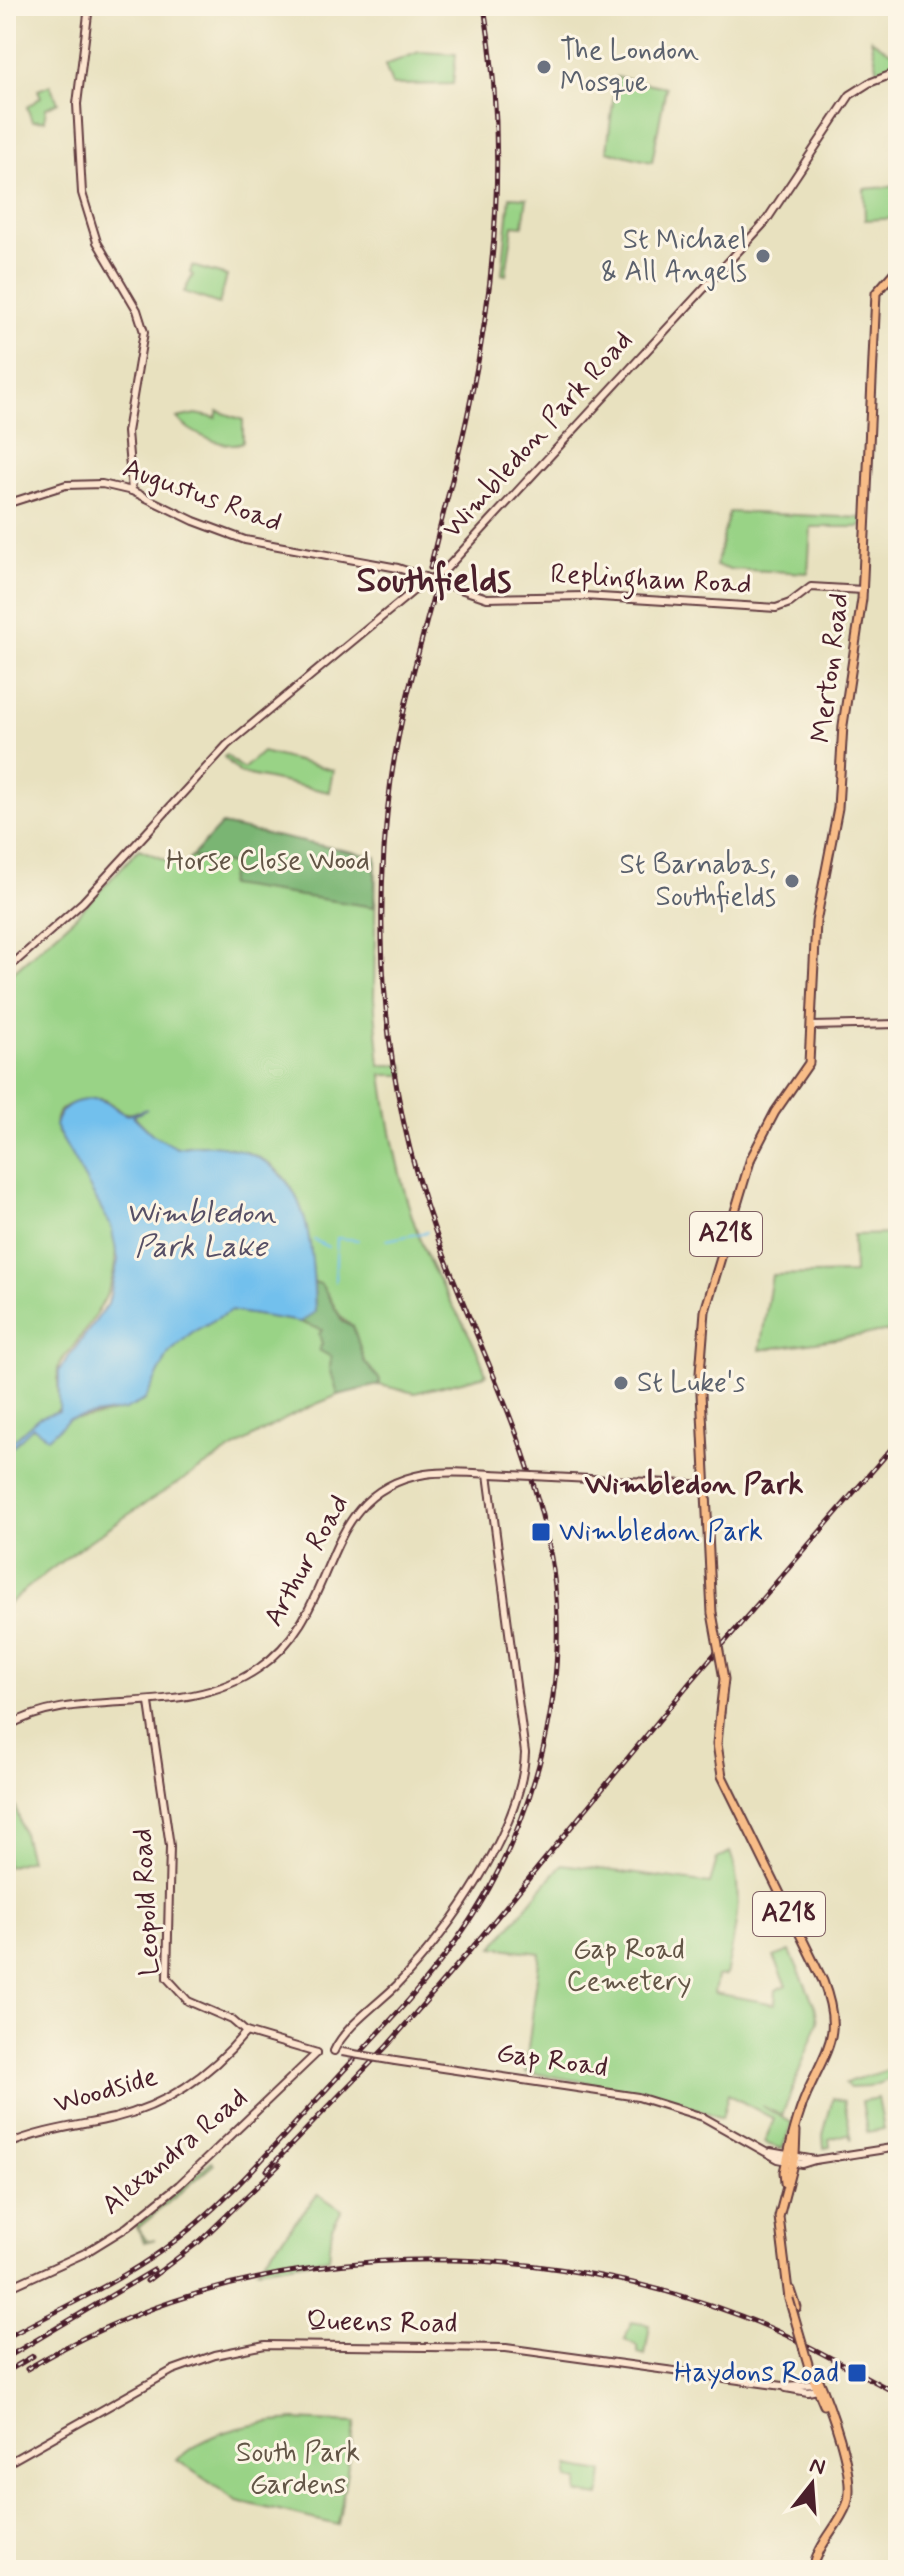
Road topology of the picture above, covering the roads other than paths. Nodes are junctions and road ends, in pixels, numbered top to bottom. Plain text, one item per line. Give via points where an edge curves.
1 (89, 6) edge
2 (898, 72) edge
3 (898, 268) edge
4 (132, 491) junction
5 (6, 504) edge
6 (432, 578) junction
7 (863, 590) junction
8 (6, 970) edge
9 (898, 1024) edge
10 (812, 1026) junction
11 (488, 1474) junction
12 (707, 1485) junction
13 (149, 1703) junction
14 (6, 1727) edge
15 (246, 2032) junction
16 (338, 2051) junction
17 (317, 2053) junction
18 (6, 2145) edge
19 (898, 2147) edge
20 (791, 2159) junction
21 (6, 2289) edge
22 (819, 2387) junction
23 (6, 2464) edge
24 (813, 2570) edge

1 - 4 street via 77,104 82,193 97,242 144,332 127,432
2 - 6 street, Wimbledon Park Road via 850,95 762,227 449,566
3 - 7 main road, Merton Road / A218 via 876,293
4 - 5 street, Augustus Road via 79,483
4 - 6 street, Augustus Road via 245,540
6 - 7 street, Replingham Road via 487,598 568,595 771,608 790,603 807,588
6 - 8 street, Wimbledon Park Road via 227,745 83,902
7 - 10 main road, Merton Road / A218 via 843,725 838,808 816,922
9 - 10 street
10 - 12 main road, Merton Road / A218 via 809,1063 751,1158 708,1296 700,1370
11 - 12 street, Arthur Road, bridge
11 - 13 street, Arthur Road via 427,1474 376,1491 346,1527 306,1617 270,1659 204,1694
11 - 16 street via 525,1763 501,1833 471,1892 422,1959
12 - 20 main road, A218, bridge via 709,1587 724,1679 717,1744 722,1776 823,1981 833,2015 831,2046 807,2094
13 - 14 street, Arthur Road via 74,1708
13 - 15 street, Leopold Road via 170,1846 167,1978 188,2001
15 - 17 street, Leopold Road
15 - 18 street, Woodside via 219,2062 167,2098 118,2117
16 - 17 street, Gap Road
16 - 20 street, Gap Road, bridge via 638,2097 703,2117
17 - 21 street, Alexandra Road via 179,2185 127,2227
19 - 20 street, Gap Road via 808,2164
20 - 22 main road, A218, bridge via 779,2217 788,2284
22 - 23 street, Queens Road via 506,2348 284,2344 233,2351 183,2366
22 - 24 main road, A218 via 847,2461 850,2493

